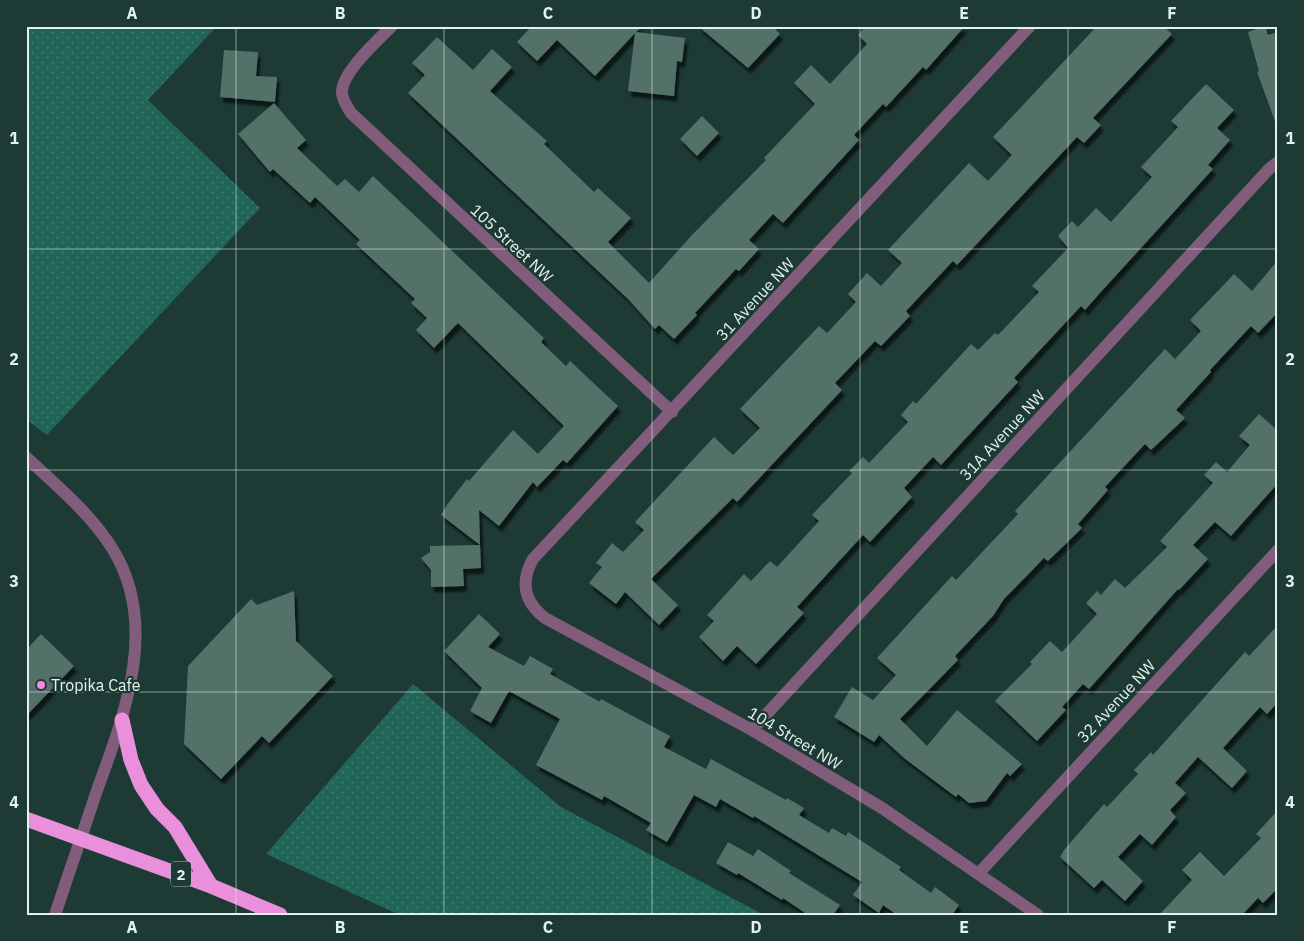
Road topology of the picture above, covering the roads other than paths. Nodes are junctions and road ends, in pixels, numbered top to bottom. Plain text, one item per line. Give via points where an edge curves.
1 (392, 26) edge
2 (1030, 26) edge
3 (1278, 162) edge
4 (672, 412) junction
5 (26, 457) edge
6 (1278, 550) edge
7 (530, 602) joint
8 (122, 720) junction
9 (752, 730) junction
10 (26, 819) edge
11 (81, 838) junction
12 (979, 873) junction
13 (211, 886) junction
14 (54, 915) edge
15 (280, 915) edge
16 (1038, 915) edge

1 - 4 street, 105 Street NW via 354,66 342,90 344,102 361,124
2 - 4 street, 31 Avenue NW
3 - 9 street, 31A Avenue NW
4 - 7 street, 31 Avenue NW via 533,559 525,580
5 - 8 street via 96,527 124,570 133,604 136,646
6 - 12 street, 32 Avenue NW
7 - 9 street, 104 Street NW via 545,618
8 - 11 street
8 - 13 highway via 131,760 141,785 157,809 175,827
9 - 12 street, 104 Street NW via 882,808
10 - 11 highway, 2
11 - 13 highway, 2
11 - 14 street
12 - 16 street, 104 Street NW
13 - 15 highway, 2

